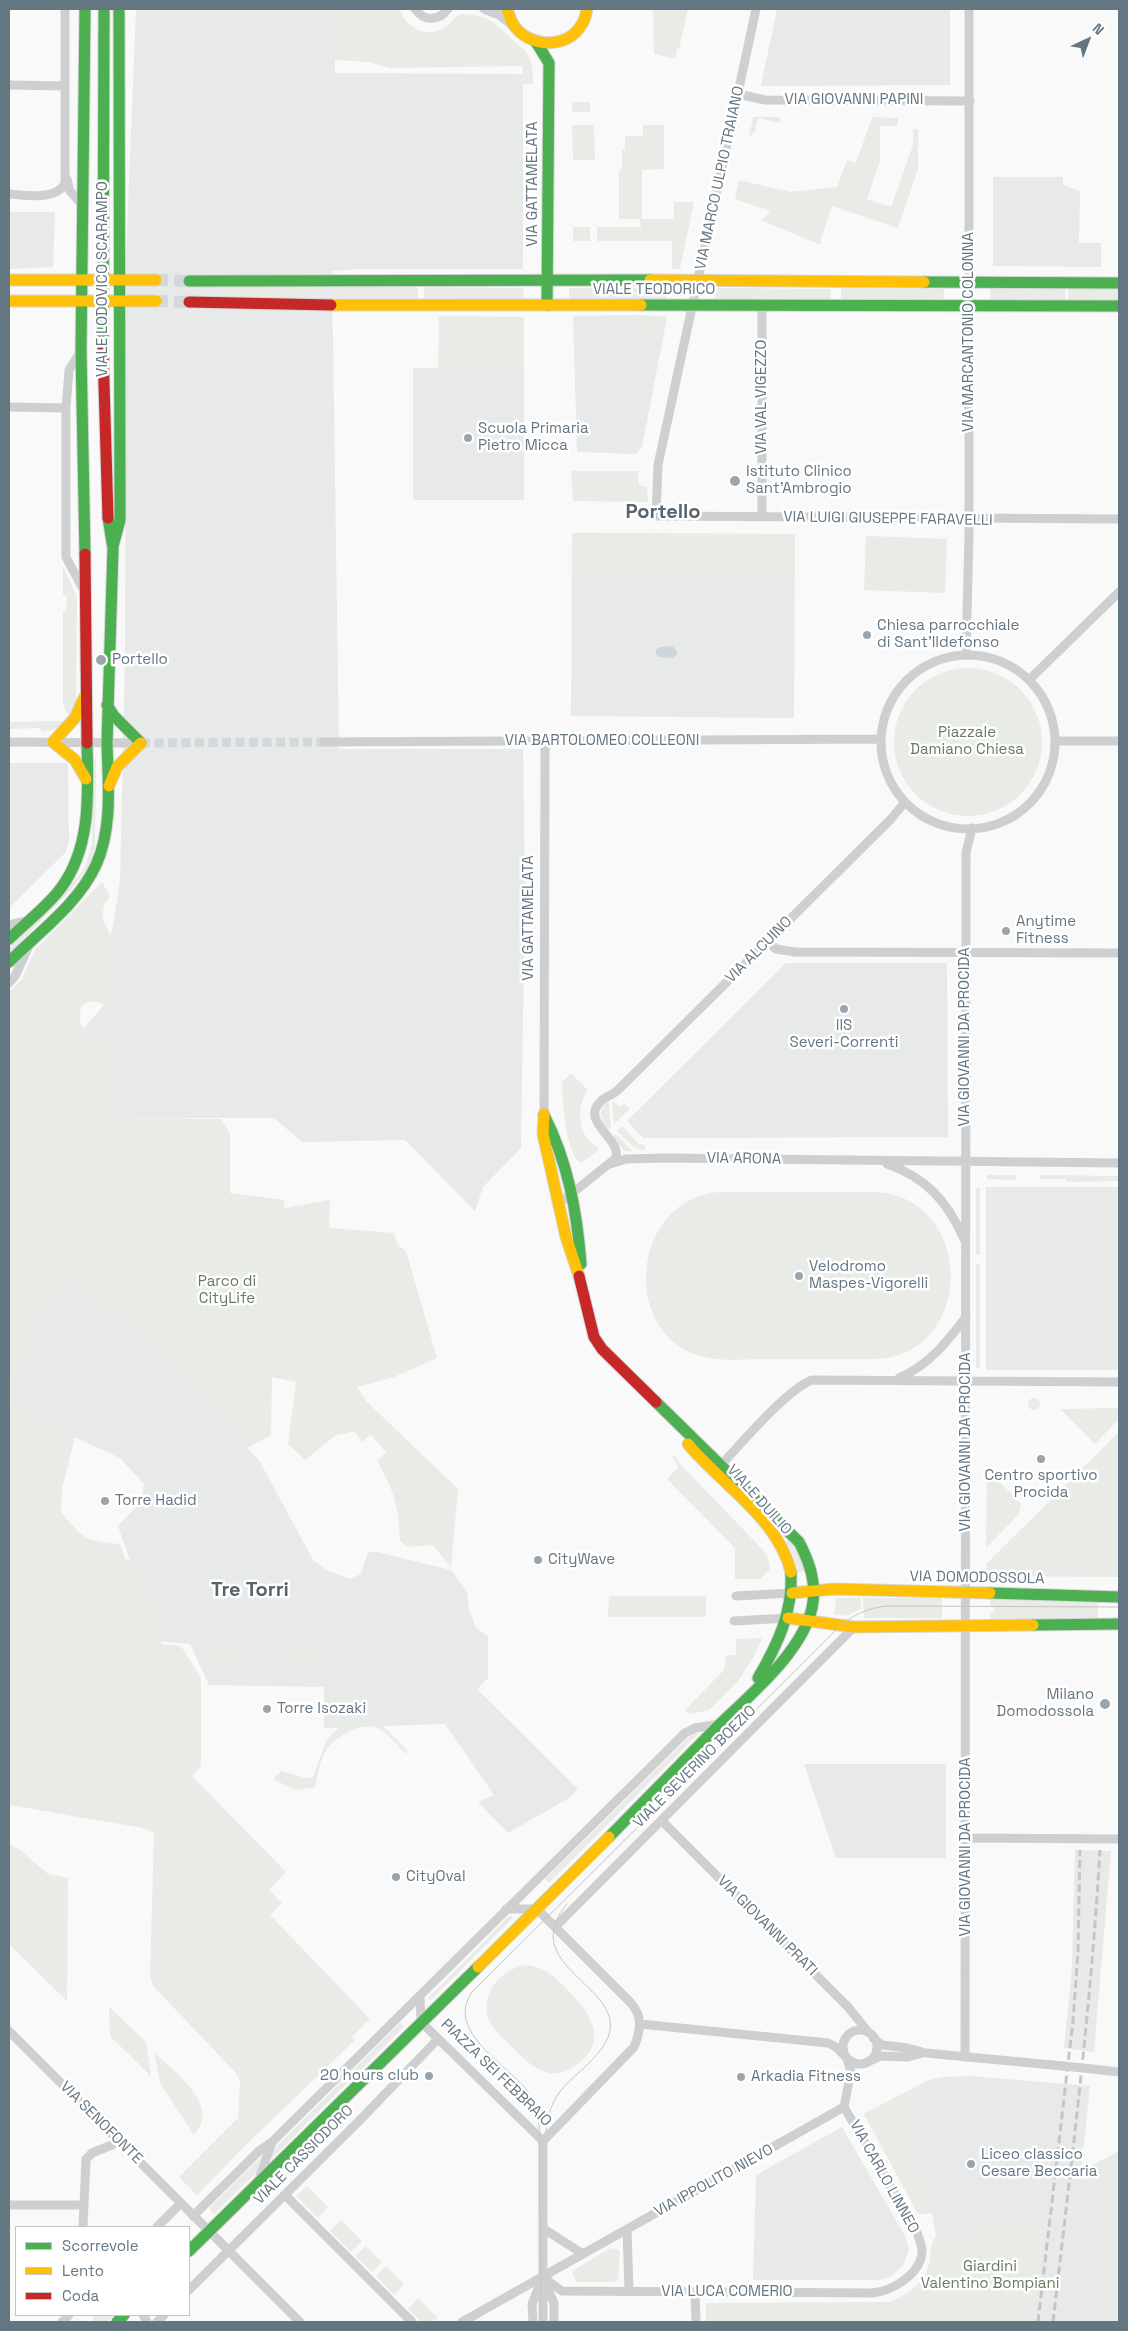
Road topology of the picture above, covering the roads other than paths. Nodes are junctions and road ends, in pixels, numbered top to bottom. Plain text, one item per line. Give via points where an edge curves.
1 (65, 9) edge
2 (85, 9) edge
3 (104, 9) edge
4 (119, 9) edge
5 (415, 9) edge
6 (447, 9) edge
7 (452, 9) edge
8 (484, 9) edge
9 (507, 9) edge
10 (587, 9) edge
11 (756, 9) edge
12 (969, 9) edge
13 (513, 26) junction
14 (536, 42) junction
15 (561, 42) junction
16 (549, 63) junction
17 (9, 85) edge
18 (65, 86) junction
19 (738, 94) junction
20 (970, 101) junction
21 (67, 177) junction
22 (9, 194) edge
23 (83, 206) junction
24 (548, 279) junction
25 (698, 279) junction
26 (9, 280) edge
27 (82, 280) junction
28 (102, 280) junction
29 (118, 280) junction
30 (156, 280) tunnel mouth
31 (189, 281) tunnel mouth
32 (969, 283) junction
33 (1119, 283) edge
34 (9, 301) edge
35 (82, 301) junction
36 (102, 301) junction
37 (118, 301) junction
38 (156, 301) tunnel mouth
39 (189, 302) tunnel mouth
40 (968, 304) junction
41 (547, 305) junction
42 (692, 305) junction
43 (762, 306) junction
44 (1119, 306) edge
45 (81, 350) junction
46 (9, 407) edge
47 (66, 408) junction
48 (656, 516) joint
49 (762, 517) junction
50 (1119, 519) edge
51 (968, 520) junction
52 (113, 548) junction
53 (1119, 592) edge
54 (86, 594) junction
55 (966, 655) junction
56 (1029, 680) junction
57 (86, 694) junction
58 (107, 705) junction
59 (880, 739) junction
60 (545, 741) junction
61 (1054, 741) junction
62 (9, 742) edge
63 (53, 742) junction
64 (87, 742) junction
65 (324, 742) tunnel mouth
66 (1119, 742) edge
67 (107, 743) junction
68 (141, 743) junction
69 (87, 781) junction
70 (106, 798) junction
71 (905, 802) junction
72 (972, 828) junction
73 (28, 920) junction
74 (9, 925) edge
75 (33, 937) junction
76 (9, 939) edge
77 (768, 942) junction
78 (965, 953) junction
79 (1119, 953) edge
80 (9, 962) edge
81 (9, 983) edge
82 (544, 1114) junction
83 (880, 1161) junction
84 (966, 1162) junction
85 (1119, 1163) edge
86 (610, 1164) junction
87 (571, 1194) junction
88 (560, 1203) junction
89 (966, 1244) junction
90 (582, 1284) junction
91 (966, 1317) junction
92 (896, 1380) junction
93 (966, 1380) junction
94 (1119, 1382) edge
95 (669, 1415) junction
96 (721, 1465) junction
97 (815, 1590) junction
98 (792, 1593) junction
99 (966, 1593) junction
100 (736, 1596) dead end
101 (1119, 1597) edge
102 (788, 1618) junction
103 (809, 1620) junction
104 (734, 1621) dead end
105 (1119, 1624) edge
106 (854, 1627) junction
107 (966, 1627) junction
108 (745, 1699) junction
109 (720, 1724) junction
110 (662, 1822) junction
111 (966, 1838) junction
112 (1119, 1839) edge
113 (506, 1909) junction
114 (537, 1909) junction
115 (555, 1927) junction
116 (420, 1996) junction
117 (421, 2022) junction
118 (640, 2024) junction
119 (9, 2031) edge
120 (871, 2036) junction
121 (438, 2039) junction
122 (926, 2053) junction
123 (965, 2056) junction
124 (846, 2058) junction
125 (870, 2061) junction
126 (1119, 2072) edge
127 (844, 2107) junction
128 (543, 2141) junction
129 (120, 2142) junction
130 (272, 2142) junction
131 (258, 2182) junction
132 (285, 2195) junction
133 (181, 2203) junction
134 (83, 2204) junction
135 (9, 2205) edge
136 (193, 2216) junction
137 (82, 2226) edge
138 (158, 2226) edge
139 (544, 2229) junction
140 (627, 2229) junction
141 (209, 2231) junction
142 (190, 2250) edge
143 (228, 2250) junction
144 (583, 2254) junction
145 (910, 2275) joint
146 (543, 2277) junction
147 (190, 2289) edge
148 (629, 2291) junction
149 (695, 2292) junction
150 (300, 2322) edge
151 (412, 2322) edge
152 (462, 2322) edge
153 (532, 2322) edge
154 (543, 2322) edge
155 (554, 2322) edge
156 (696, 2322) edge

1 - 18 street, VIALE LODOVICO SCARAMPO
2 - 23 street, VIALE LODOVICO SCARAMPO
3 - 28 street, VIALE LODOVICO SCARAMPO
4 - 29 street, VIALE LODOVICO SCARAMPO
5 - 6 street via 421,16 433,19
6 - 7 street
8 - 13 street
9 - 13 street
10 - 15 street via 581,26
11 - 19 street, VIA MARCO ULPIO TRAIANO
12 - 20 street, VIA MARCANTONIO COLONNA
13 - 14 street
14 - 15 street
14 - 16 street
15 - 16 street, VIA GATTAMELATA
16 - 24 street, VIA GATTAMELATA
17 - 18 street
18 - 21 street, VIALE LODOVICO SCARAMPO
19 - 20 street, VIA GIOVANNI PAPINI via 765,100
19 - 25 street, VIA MARCO ULPIO TRAIANO
20 - 32 street, VIA MARCANTONIO COLONNA
21 - 22 street via 61,190 48,195
21 - 23 street, VIALE LODOVICO SCARAMPO via 70,191
23 - 27 street, VIALE LODOVICO SCARAMPO
24 - 25 street, VIALE TEODORICO
24 - 31 street, VIALE TEODORICO
24 - 41 street, VIA GATTAMELATA
25 - 32 street, VIALE TEODORICO
25 - 42 street, VIA MARCO ULPIO TRAIANO
26 - 27 street
27 - 28 street
27 - 35 street, VIALE LODOVICO SCARAMPO
28 - 29 street
28 - 36 street, VIALE LODOVICO SCARAMPO
29 - 30 street
29 - 37 street, VIALE LODOVICO SCARAMPO
32 - 33 street, VIALE TEODORICO
32 - 40 street, VIA MARCANTONIO COLONNA
34 - 35 street
35 - 36 street, VIALE LODOVICO SCARAMPO
35 - 45 street, VIALE LODOVICO SCARAMPO
36 - 37 street
36 - 52 street, VIALE LODOVICO SCARAMPO via 108,518
37 - 38 street
37 - 52 street, VIALE LODOVICO SCARAMPO via 120,520
39 - 41 street, VIALE TEODORICO
40 - 43 street, VIALE TEODORICO
40 - 44 street, VIALE TEODORICO
40 - 51 street, VIA MARCANTONIO COLONNA
41 - 42 street, VIALE TEODORICO
42 - 43 street, VIALE TEODORICO
42 - 48 street, VIA MARCO ULPIO TRAIANO via 658,465
43 - 49 street, VIA VAL VIGEZZO
45 - 47 street, VIALE LODOVICO SCARAMPO via 68,370
45 - 54 street, VIALE LODOVICO SCARAMPO
46 - 47 street
47 - 54 street, VIALE LODOVICO SCARAMPO via 66,557
48 - 49 street, VIA LUIGI GIUSEPPE FARAVELLI
49 - 51 street, VIA LUIGI GIUSEPPE FARAVELLI
50 - 51 street, VIA LUIGI GIUSEPPE FARAVELLI
51 - 55 street, VIA MARCANTONIO COLONNA
52 - 58 street, VIALE LODOVICO SCARAMPO
53 - 56 street
54 - 57 street, VIALE LODOVICO SCARAMPO
55 - 56 street via 999,660
55 - 59 street via 932,662 903,682 887,708
56 - 61 street via 1049,712
57 - 63 street via 75,718
57 - 64 street, VIALE LODOVICO SCARAMPO
58 - 67 street, VIALE LODOVICO SCARAMPO
58 - 68 street
59 - 60 street, VIA BARTOLOMEO COLLEONI
59 - 71 street via 886,772
60 - 65 street, VIA BARTOLOMEO COLLEONI
60 - 82 street, VIA GATTAMELATA
61 - 66 street
61 - 72 street via 1050,769 1031,801 1009,818
62 - 63 street
63 - 64 street
63 - 69 street via 75,760
64 - 67 street
64 - 69 street, VIALE LODOVICO SCARAMPO
67 - 68 street
67 - 70 street, VIALE LODOVICO SCARAMPO
68 - 70 street via 115,772
69 - 73 street, VIALE LODOVICO SCARAMPO via 79,857 62,886
70 - 75 street via 104,838 97,864 82,888
71 - 72 street via 919,814 938,823
71 - 77 street, VIA ALCUINO
72 - 78 street, VIA GIOVANNI DA PROCIDA via 966,853
73 - 74 street
73 - 76 street, VIALE LODOVICO SCARAMPO
75 - 80 street
75 - 81 street
77 - 78 street via 776,949 789,952
77 - 86 street, VIA ALCUINO via 611,1095 598,1103 597,1125 616,1150 616,1158
78 - 79 street
78 - 84 street, VIA GIOVANNI DA PROCIDA
82 - 87 street, VIALE DUILIO via 552,1129
82 - 88 street, VIALE DUILIO via 543,1134
83 - 84 street, VIA ARONA
83 - 86 street, VIA ARONA via 666,1158 626,1159
83 - 89 street, VIA ARONA via 906,1171 938,1196 954,1215
84 - 85 street, VIA ARONA
84 - 89 street, VIA GIOVANNI DA PROCIDA
86 - 87 street
87 - 88 street
87 - 90 street, VIALE DUILIO via 579,1234
88 - 90 street, VIALE DUILIO via 566,1237
89 - 91 street, VIA GIOVANNI DA PROCIDA
90 - 95 street, VIALE DUILIO via 594,1337 602,1349
91 - 92 street via 933,1358
91 - 93 street, VIA GIOVANNI DA PROCIDA
92 - 93 street
92 - 96 street via 812,1380 802,1384
93 - 94 street
93 - 99 street, VIA GIOVANNI DA PROCIDA
95 - 96 street, VIALE DUILIO
95 - 98 street, VIALE DUILIO via 698,1456 774,1535 787,1558 792,1575
96 - 97 street, VIALE DUILIO via 799,1542 811,1566
97 - 98 street, VIA DOMODOSSOLA
97 - 99 street, VIA DOMODOSSOLA
97 - 103 street, VIALE SEVERINO BOEZIO
98 - 100 street
98 - 102 street, VIALE DUILIO
99 - 101 street, VIA DOMODOSSOLA
99 - 107 street, VIA GIOVANNI DA PROCIDA
102 - 103 street
102 - 104 street
102 - 108 street, VIALE SEVERINO BOEZIO via 768,1662
103 - 106 street
103 - 108 street, VIALE SEVERINO BOEZIO via 791,1650
105 - 107 street
106 - 107 street
106 - 110 street, VIALE SEVERINO BOEZIO
107 - 111 street, VIA GIOVANNI DA PROCIDA
108 - 109 street, VIALE SEVERINO BOEZIO
109 - 113 street, VIALE SEVERINO BOEZIO via 685,1733
109 - 114 street, VIALE SEVERINO BOEZIO
110 - 115 street, VIALE SEVERINO BOEZIO
110 - 120 street, VIA GIOVANNI PRATI via 845,2004
111 - 112 street
111 - 123 street, VIA GIOVANNI DA PROCIDA
113 - 114 street
113 - 116 street
114 - 115 street
114 - 117 street, PIAZZA SEI FEBBRAIO
115 - 118 street via 636,2008
116 - 117 street, PIAZZA SEI FEBBRAIO
116 - 130 street, VIALE CASSIODORO
117 - 121 street, PIAZZA SEI FEBBRAIO
117 - 131 street, VIALE CASSIODORO
118 - 124 street via 828,2043
118 - 128 street, PIAZZA SEI FEBBRAIO via 634,2047
119 - 129 street, VIA SENOFONTE
120 - 122 street via 882,2045
120 - 124 street via 858,2030 848,2034 842,2046
120 - 125 street via 876,2048
121 - 128 street, PIAZZA SEI FEBBRAIO
121 - 132 street, VIALE CASSIODORO
122 - 123 street
122 - 125 street via 879,2056
123 - 126 street, bridge
124 - 125 street via 860,2064
124 - 127 street via 851,2071
127 - 140 street, VIA IPPOLITO NIEVO
127 - 145 street, VIA CARLO LINNEO via 916,2230 922,2249
128 - 139 street
129 - 133 street, VIA SENOFONTE
129 - 134 street via 88,2155 84,2165
130 - 131 street, VIALE CASSIODORO
130 - 136 street, VIALE CASSIODORO
131 - 141 street, VIALE CASSIODORO
132 - 143 street, VIALE CASSIODORO
132 - 151 street
133 - 136 street, VIA SENOFONTE
133 - 138 street
134 - 135 street
134 - 137 street
136 - 141 street, VIA SENOFONTE
139 - 144 street
139 - 146 street
140 - 144 street, VIA IPPOLITO NIEVO
140 - 148 street
141 - 142 street, VIALE CASSIODORO
141 - 143 street, VIA SENOFONTE
143 - 147 street, VIALE CASSIODORO
143 - 150 street, VIA SENOFONTE
144 - 146 street, VIA IPPOLITO NIEVO
145 - 149 street, VIA LUCA COMERIO via 883,2292 872,2293
146 - 148 street, VIA LUCA COMERIO via 562,2291
146 - 152 street, VIA IPPOLITO NIEVO
146 - 153 street via 532,2304
146 - 154 street
146 - 155 street via 554,2303
148 - 149 street, VIA LUCA COMERIO
149 - 156 street

